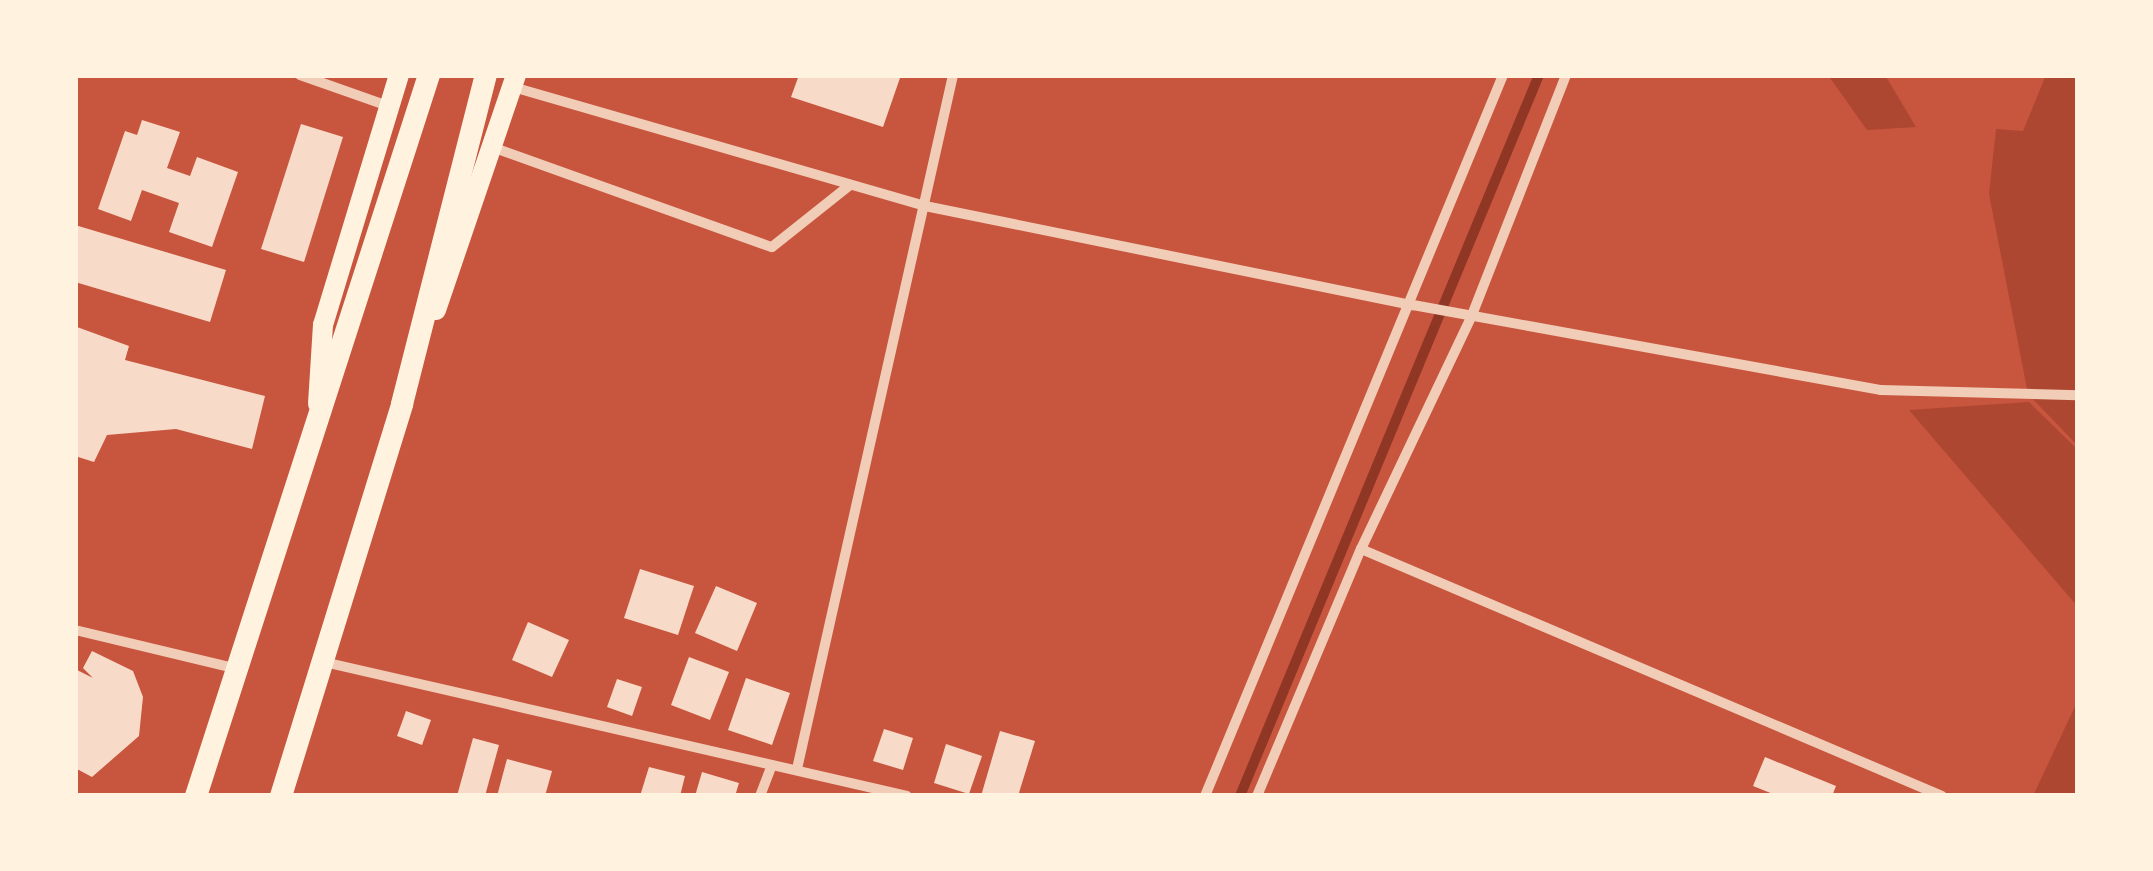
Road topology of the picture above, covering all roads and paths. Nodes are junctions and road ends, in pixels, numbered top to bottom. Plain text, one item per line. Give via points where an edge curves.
1 (300, 75) edge
2 (400, 75) edge
3 (429, 75) edge
4 (486, 75) edge
5 (953, 75) edge
6 (1503, 75) edge
7 (1566, 75) edge
8 (514, 81) edge
9 (392, 107) junction
10 (492, 147) junction
11 (850, 184) junction
12 (925, 206) junction
13 (1413, 304) junction
14 (1467, 314) junction
15 (2078, 396) edge
16 (400, 414) junction
17 (317, 431) junction
18 (1360, 549) junction
19 (75, 630) edge
20 (324, 662) junction
21 (238, 669) junction
22 (772, 764) junction
23 (797, 769) junction
24 (196, 796) edge
25 (281, 796) edge
26 (760, 796) edge
27 (907, 796) edge
28 (1205, 796) edge
29 (1257, 796) edge
30 (1942, 796) edge

1 - 9 street
2 - 9 main road
3 - 17 highway
4 - 16 highway
5 - 12 street
6 - 13 street
7 - 14 street
8 - 10 main road
8 - 11 street
9 - 17 main road via 322,325
10 - 11 street via 772,248
10 - 16 main road
11 - 12 street
12 - 13 street
12 - 23 street
13 - 14 street
13 - 28 street
14 - 15 street via 1881,390
14 - 18 street
16 - 20 highway
17 - 21 highway
18 - 29 street
18 - 30 street
19 - 21 street
20 - 22 street
20 - 25 highway
21 - 24 highway
22 - 23 street
22 - 26 street
23 - 27 street

